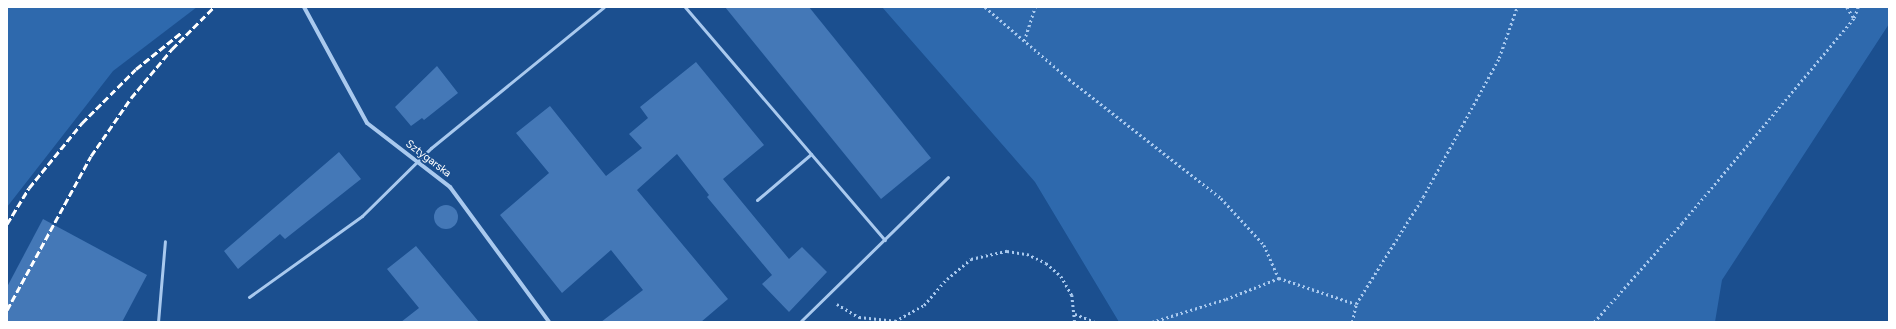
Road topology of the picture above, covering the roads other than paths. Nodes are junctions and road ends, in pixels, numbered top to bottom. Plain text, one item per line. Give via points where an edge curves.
1 (304, 7) edge
2 (604, 7) edge
3 (685, 7) edge
4 (810, 154) junction
5 (417, 163) junction
6 (948, 177) dead end
7 (757, 200) dead end
8 (165, 240) dead end
9 (885, 240) junction
10 (249, 296) dead end
11 (158, 322) edge
12 (549, 322) edge
13 (800, 322) edge

1 - 5 street, Sztygarska via 367,123
2 - 5 lane via 431,148
3 - 4 lane
4 - 7 lane
4 - 9 lane
5 - 10 lane via 362,216
5 - 12 street, Sztygarska via 450,187
6 - 9 lane
8 - 11 lane
9 - 13 lane

